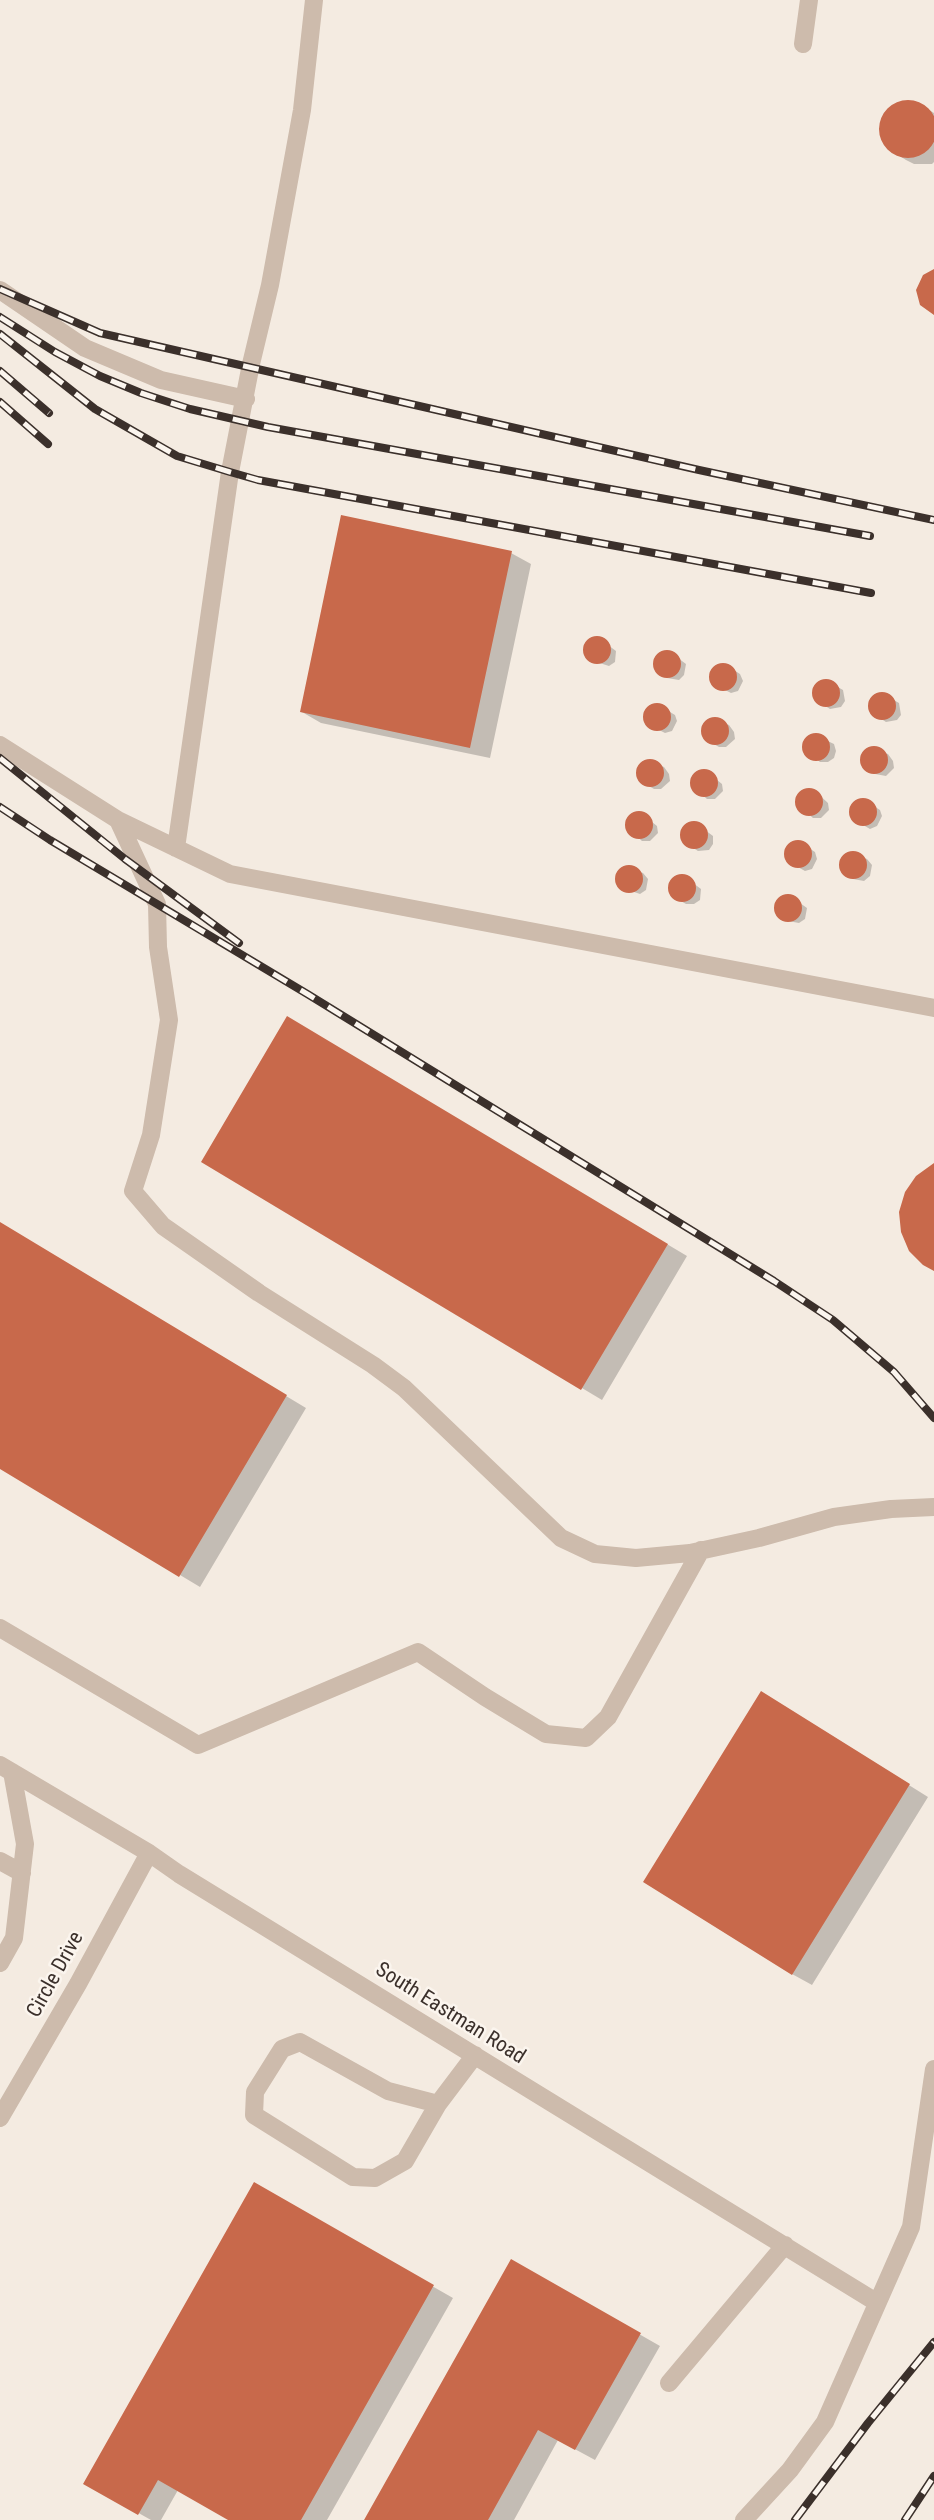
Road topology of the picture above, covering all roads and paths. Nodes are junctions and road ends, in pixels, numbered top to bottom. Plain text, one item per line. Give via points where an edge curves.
1 (314, 0) edge
2 (809, 0) edge
3 (803, 44) dead end
4 (0, 290) edge
5 (246, 399) junction
6 (0, 746) edge
7 (118, 820) junction
8 (176, 848) junction
9 (934, 1008) edge
10 (934, 1507) edge
11 (701, 1550) junction
12 (0, 1628) edge
13 (6, 1769) edge
14 (149, 1853) junction
15 (0, 1861) edge
16 (22, 1873) junction
17 (0, 1963) edge
18 (475, 2055) junction
19 (934, 2069) edge
20 (438, 2104) junction
21 (0, 2118) edge
22 (785, 2245) junction
23 (876, 2302) junction
24 (668, 2383) dead end
25 (744, 2520) edge

1 - 5 lane via 302,110
2 - 3 lane
4 - 5 lane via 85,348 160,380
5 - 8 lane via 230,472
6 - 7 lane
7 - 8 lane
7 - 11 lane via 156,904 169,1020 151,1135 133,1191 163,1226 404,1388 561,1538 595,1554 636,1558
8 - 9 lane via 230,874
10 - 11 lane via 835,1517
11 - 12 lane via 608,1717 586,1738 546,1734 418,1652 198,1745
13 - 14 lane, South Eastman Road
13 - 16 lane via 25,1844
14 - 18 lane, South Eastman Road
14 - 21 lane, Circle Drive
15 - 16 lane
16 - 17 lane via 15,1938
18 - 20 lane
18 - 22 lane, South Eastman Road
19 - 23 lane via 911,2227
20 - 20 lane via 388,2091 300,2042 282,2049 255,2092 254,2115 353,2178 375,2178 405,2161
22 - 23 lane, South Eastman Road
22 - 24 lane
23 - 25 lane via 824,2422 790,2470

